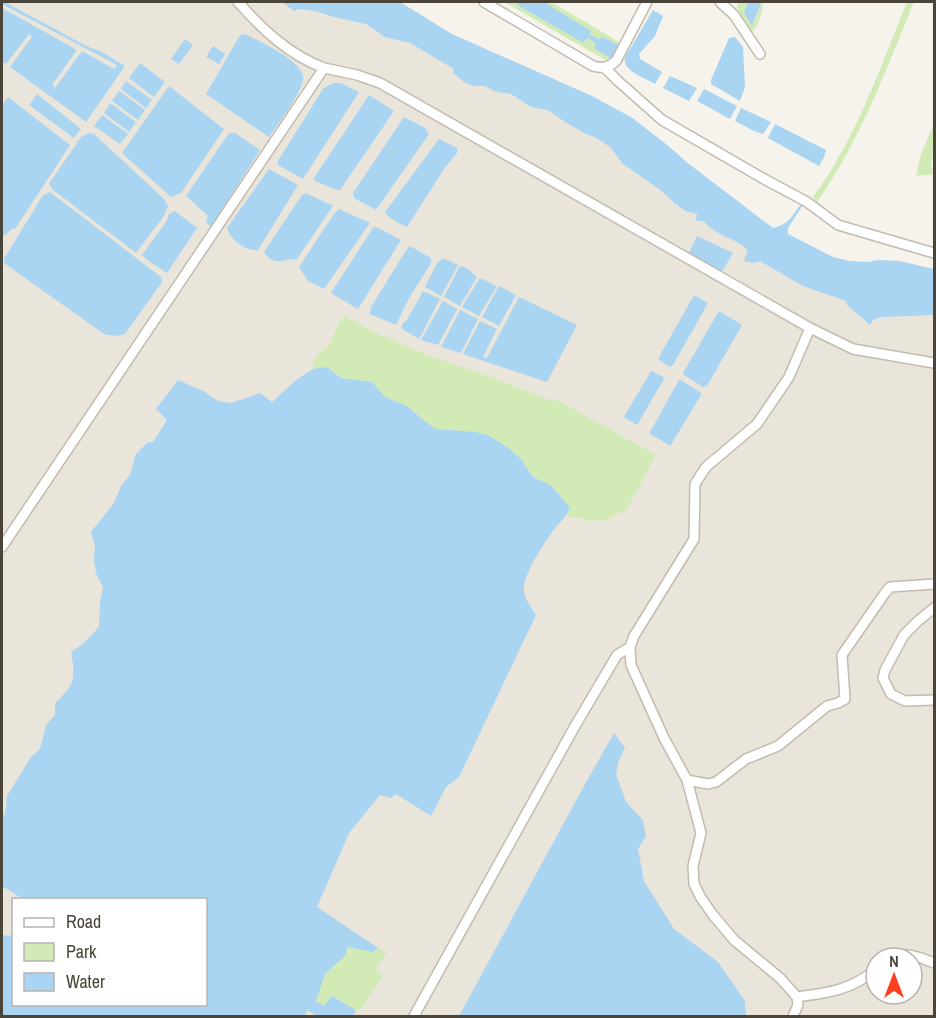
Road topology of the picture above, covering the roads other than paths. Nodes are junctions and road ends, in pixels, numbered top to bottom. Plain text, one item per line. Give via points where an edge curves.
1 (238, 2) edge
2 (483, 2) edge
3 (647, 2) edge
4 (720, 2) edge
5 (759, 54) dead end
6 (605, 68) junction
7 (324, 69) junction
8 (934, 253) edge
9 (810, 328) junction
10 (934, 363) edge
11 (2, 547) edge
12 (934, 584) edge
13 (934, 608) edge
14 (630, 647) junction
15 (934, 700) edge
16 (687, 780) junction
17 (864, 978) edge
18 (797, 997) junction
19 (414, 1017) edge
20 (793, 1017) edge

1 - 7 street via 276,40
2 - 6 street via 593,66
3 - 6 street via 616,61
4 - 5 street via 734,15
6 - 8 street via 662,120 807,202 838,225
7 - 9 street via 380,83
7 - 11 street
9 - 10 street via 852,349
9 - 14 street via 789,376 757,424 706,467 695,484 694,539
12 - 16 street via 890,587 885,593 842,655 845,699 827,706 777,746 746,759 717,782
13 - 15 street via 904,635 883,678 891,694 905,701
14 - 16 street via 631,665
14 - 19 street via 617,655 575,726
16 - 18 street via 701,832 693,866 700,898 734,940
17 - 18 street via 841,990
18 - 20 street

